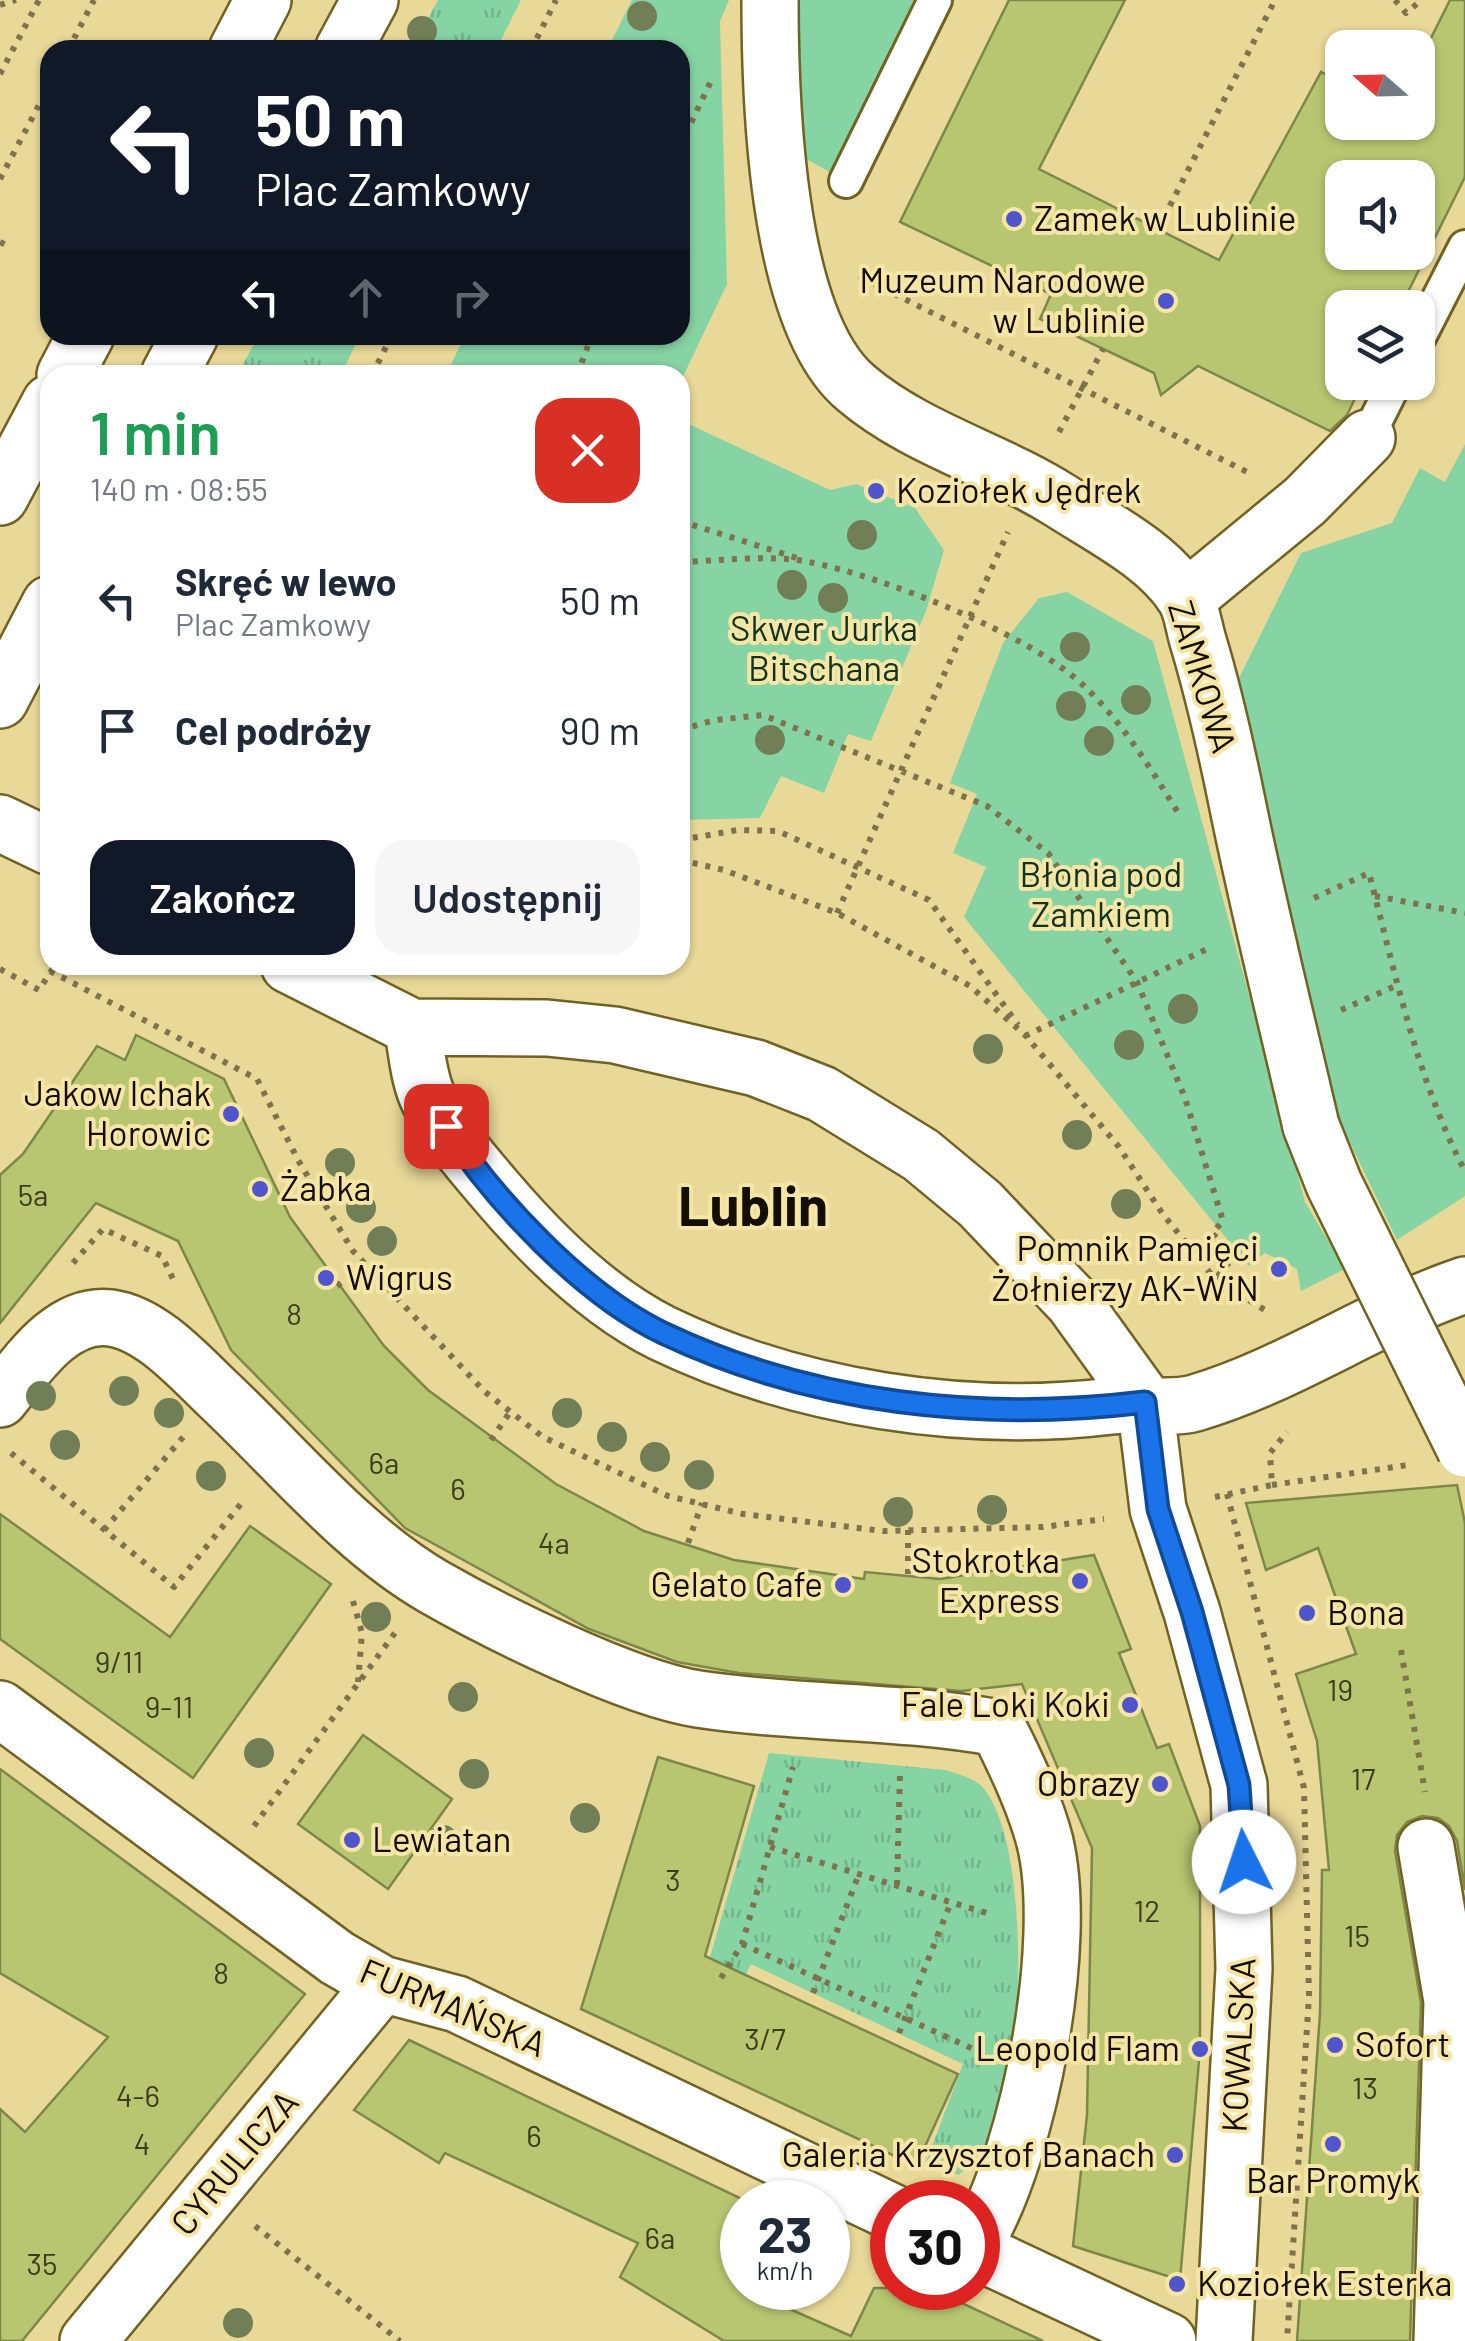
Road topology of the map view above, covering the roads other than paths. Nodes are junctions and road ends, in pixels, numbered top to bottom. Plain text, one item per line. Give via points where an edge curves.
1 (263, 0) edge
2 (370, 0) edge
3 (770, 0) edge
4 (935, 0) edge
5 (242, 40) edge
6 (348, 40) edge
7 (846, 180) dead end
8 (1465, 247) edge
9 (1435, 306) edge
10 (1387, 400) edge
11 (40, 422) edge
12 (1368, 438) joint
13 (0, 497) edge
14 (1186, 599) junction
15 (40, 623) edge
16 (0, 700) edge
17 (0, 823) edge
18 (40, 841) edge
19 (309, 975) edge
20 (412, 1026) junction
21 (1465, 1284) edge
22 (0, 1399) edge
23 (1145, 1402) junction
24 (1465, 1449) edge
25 (0, 1709) edge
26 (1426, 1847) road end
27 (382, 1984) junction
28 (1000, 2185) edge
29 (870, 2201) edge
30 (1000, 2262) edge
31 (88, 2341) edge
32 (1168, 2341) edge
33 (1224, 2341) edge
34 (1442, 2341) edge

1 - 5 street
2 - 6 street
3 - 14 street, ZAMKOWA via 778,162 798,276 824,353 855,388 907,424 1032,482 1151,561
4 - 7 lane
8 - 9 lane
10 - 12 lane
11 - 13 street
12 - 14 street via 1305,502
14 - 24 street, ZAMKOWA, bridge via 1214,694 1311,1126
15 - 16 street
17 - 18 street
19 - 20 street
20 - 23 street via 614,1035 756,1068 822,1094 921,1156 980,1204 1074,1302
20 - 23 street via 427,1098 464,1153 559,1255 608,1298 662,1332 867,1398 1010,1412
21 - 23 street via 1341,1344 1192,1404
22 - 28 street via 43,1346 78,1322 110,1318 172,1352 366,1537 432,1586 598,1666 694,1698 998,1728 1045,1843 1053,1964 1019,2139
23 - 33 street, KOWALSKA via 1158,1509 1239,1785 1244,1970
25 - 27 street, FURMAŃSKA
26 - 34 street via 1452,2001
27 - 29 street, FURMAŃSKA via 457,2004
27 - 31 street, CYRULICZA
30 - 32 street

